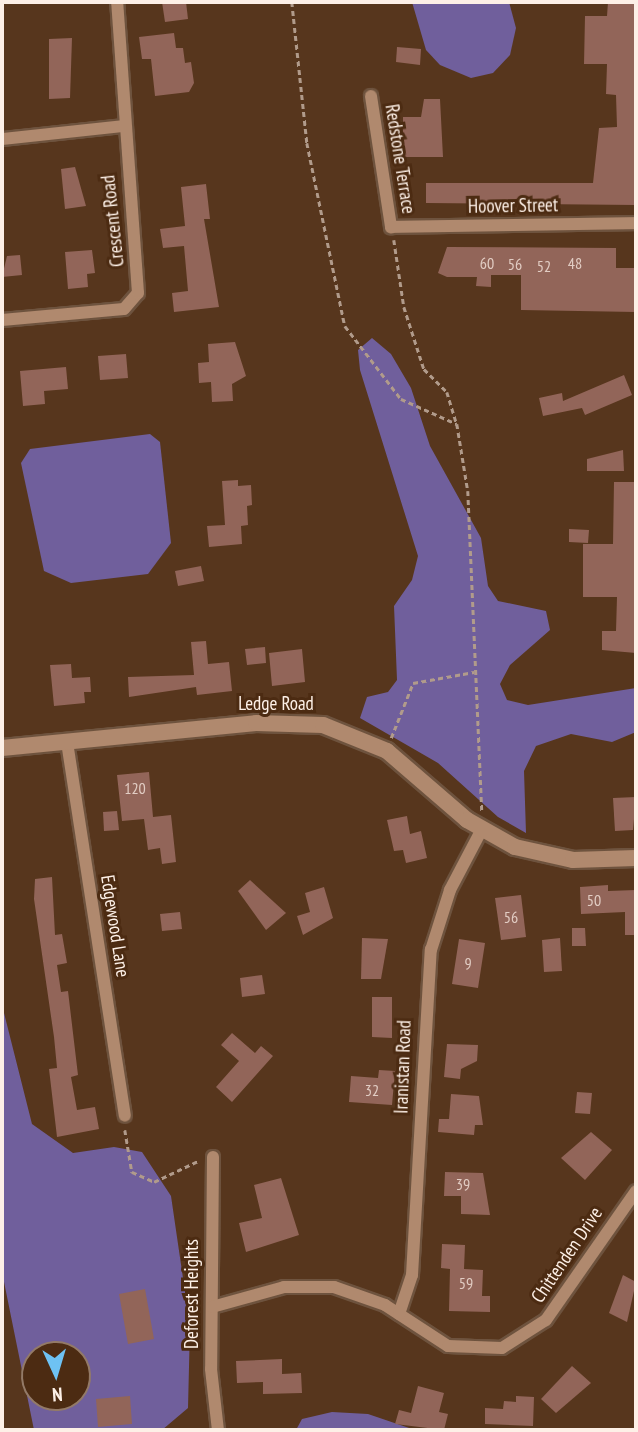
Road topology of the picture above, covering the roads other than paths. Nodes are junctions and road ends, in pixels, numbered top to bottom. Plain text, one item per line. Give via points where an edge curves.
1 (117, 2) edge
2 (371, 96) dead end
3 (123, 126) junction
4 (2, 139) edge
5 (636, 223) edge
6 (391, 227) joint
7 (2, 320) edge
8 (67, 742) junction
9 (2, 748) edge
10 (481, 831) junction
11 (636, 858) edge
12 (125, 1116) road end
13 (213, 1157) road end
14 (636, 1191) edge
15 (212, 1307) junction
16 (399, 1314) junction
17 (218, 1430) edge

1 - 3 street, Crescent Road
2 - 6 street, Redstone Terrace
3 - 4 street
3 - 7 street, Crescent Road via 136,299 124,309
5 - 6 street, Hoover Street
8 - 9 street, Ledge Road
8 - 10 street, Ledge Road via 286,722 341,729 387,751
8 - 12 street, Edgewood Lane
10 - 11 street, Ledge Road via 553,857
10 - 16 street, Iranistan Road via 450,890 431,950 412,1275
13 - 15 street, Deforest Heights
14 - 16 street, Chittenden Drive via 546,1320 519,1341 484,1350 448,1346
15 - 16 street, Chittenden Drive via 299,1284 352,1291
15 - 17 street, Deforest Heights

